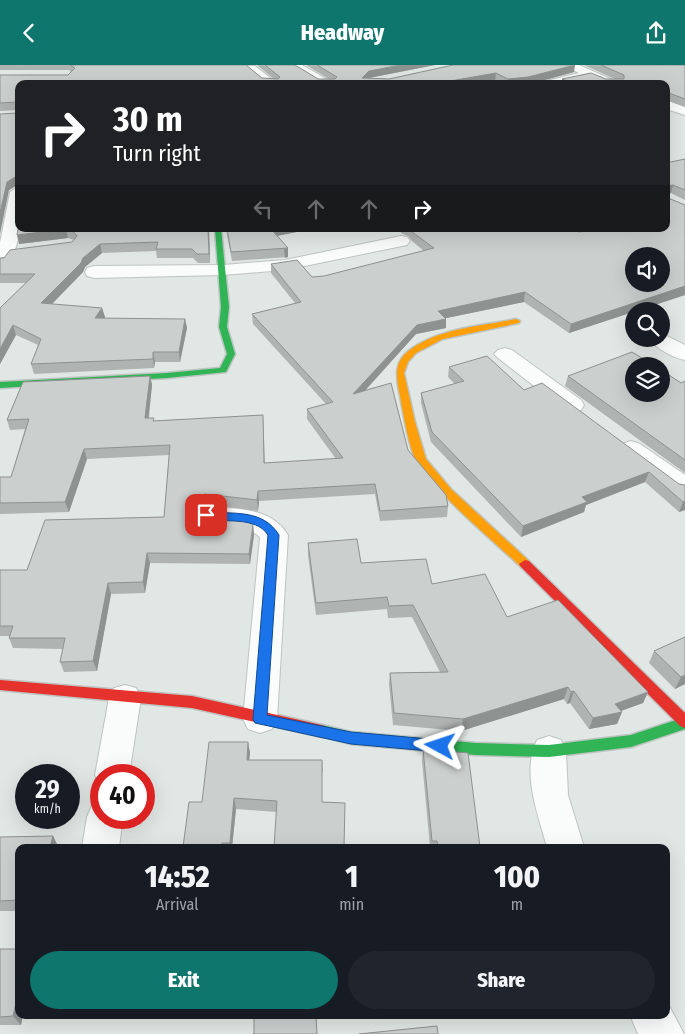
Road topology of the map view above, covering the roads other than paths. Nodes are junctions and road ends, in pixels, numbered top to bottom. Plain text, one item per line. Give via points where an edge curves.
1 (293, 65) edge
2 (569, 65) edge
3 (251, 69) edge
4 (592, 74) junction
5 (266, 80) edge
6 (321, 80) edge
7 (567, 80) edge
8 (606, 80) edge
9 (670, 105) edge
10 (685, 111) edge
11 (15, 204) edge
12 (218, 232) edge
13 (402, 241) dead end
14 (28, 250) edge
15 (2, 255) edge
16 (223, 270) junction
17 (94, 273) dead end
18 (516, 321) dead end
19 (670, 345) edge
20 (505, 354) dead end
21 (685, 354) edge
22 (0, 385) edge
23 (591, 419) edge
24 (615, 437) edge
25 (685, 487) edge
26 (206, 515) edge
27 (0, 685) edge
28 (125, 698) junction
29 (260, 719) junction
30 (685, 722) edge
31 (549, 751) junction
32 (114, 764) edge
33 (103, 829) edge
34 (100, 844) edge
35 (565, 844) edge
36 (653, 1019) edge
37 (662, 1034) edge

1 - 6 street
2 - 4 street
3 - 5 street
4 - 7 street
4 - 8 street
9 - 10 street
11 - 15 street
12 - 16 street
13 - 16 street via 285,265
14 - 15 street
16 - 17 street
16 - 22 street via 226,307 223,327 231,355 223,370 156,378 36,380
18 - 30 street via 440,337 413,351 404,361 400,373 421,460 448,491 543,580
19 - 21 street
20 - 23 street
24 - 25 street
26 - 29 street via 259,520 274,535
27 - 28 street
28 - 29 street via 192,702
28 - 32 street
29 - 31 street via 351,738 476,749
30 - 31 street via 630,741
31 - 35 street via 550,795
33 - 34 street
36 - 37 street

